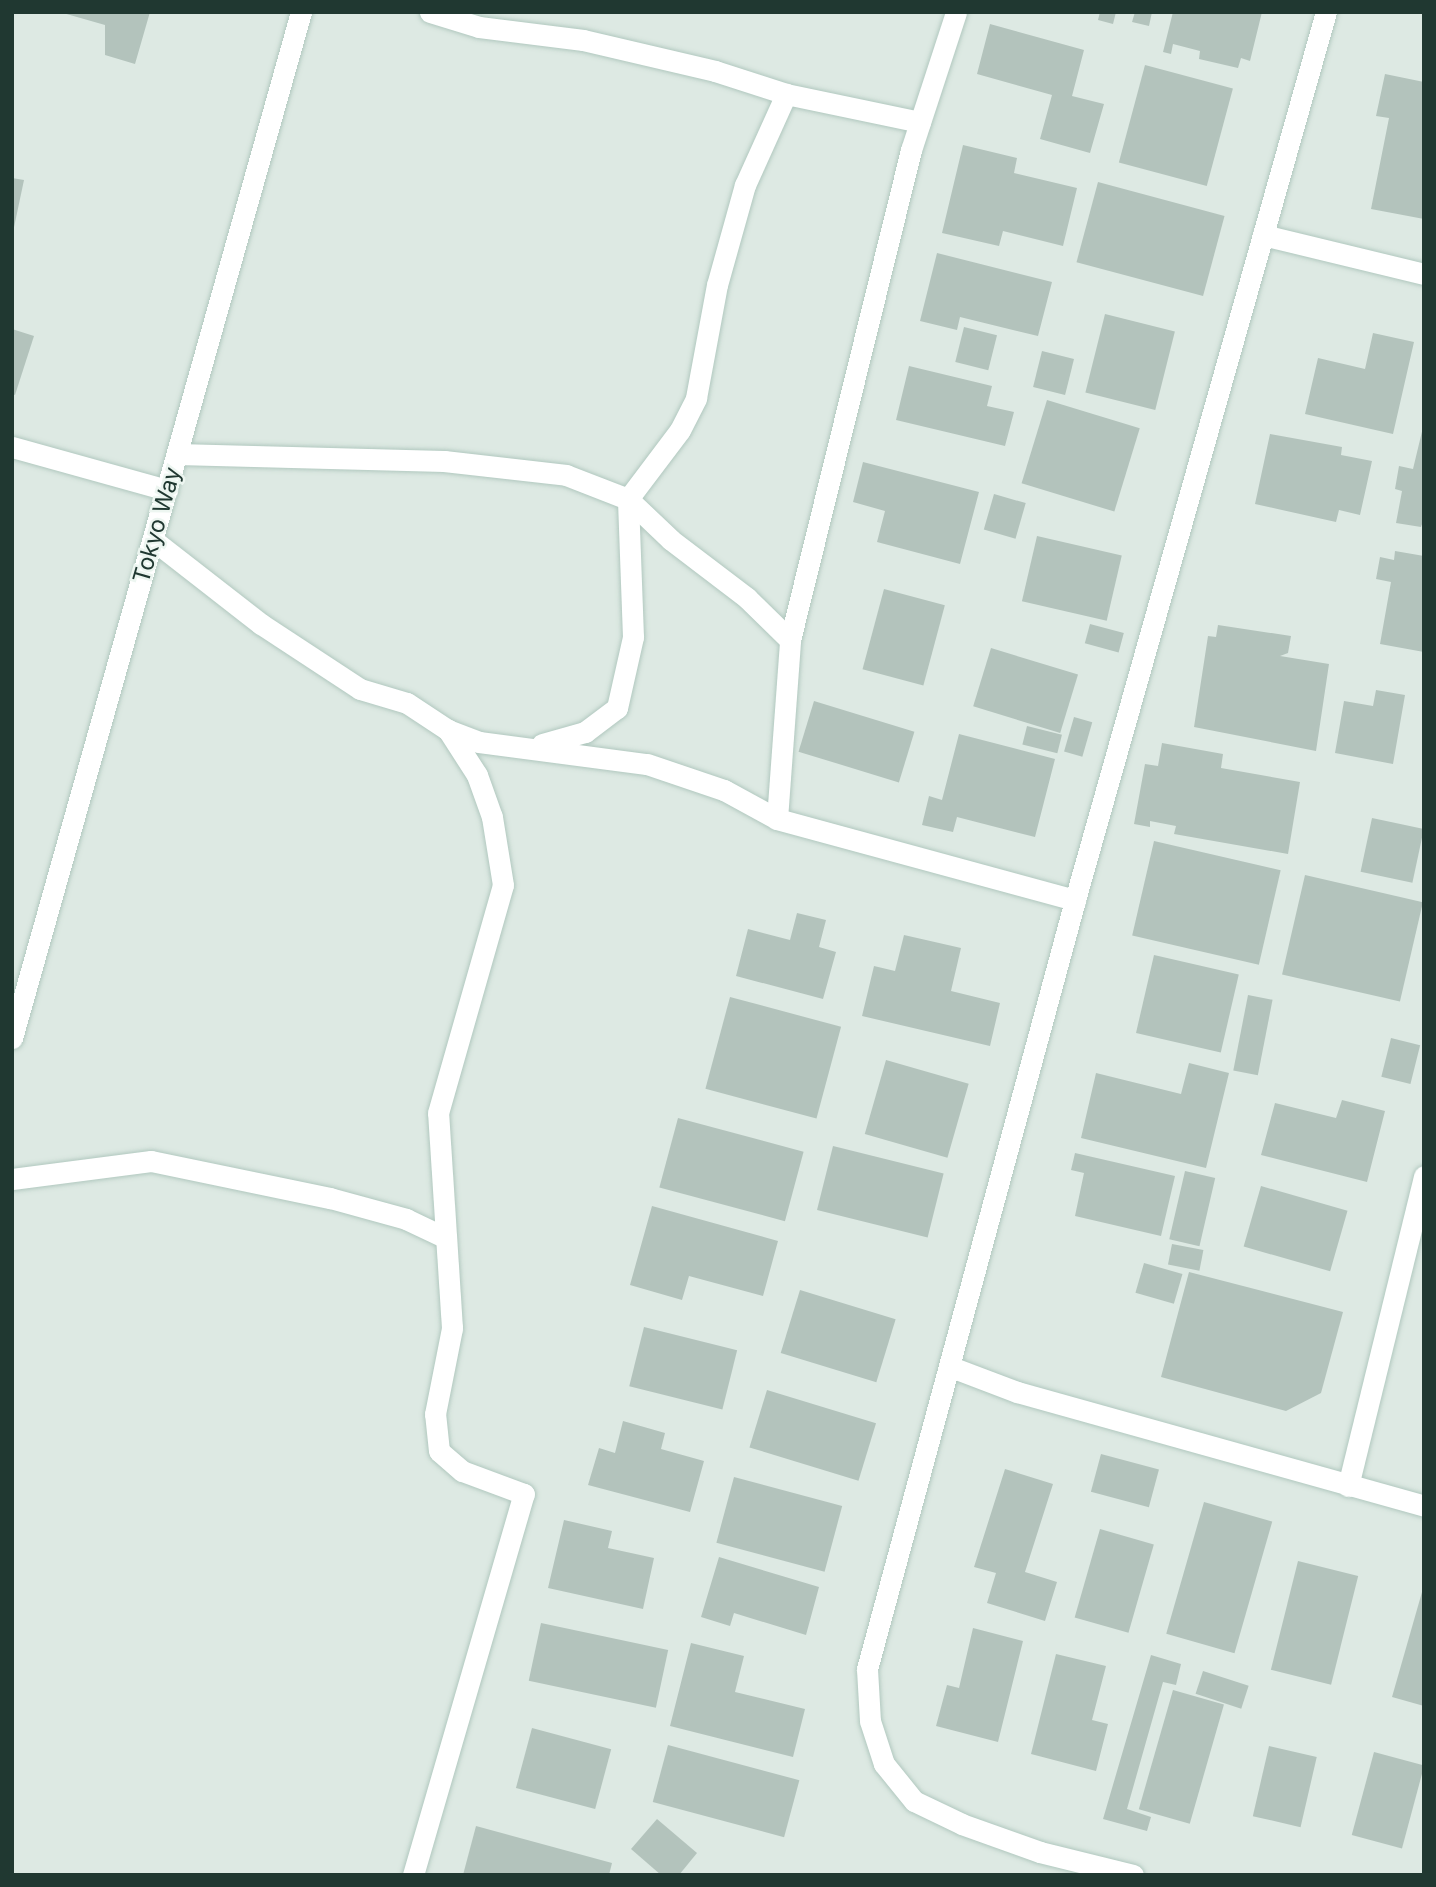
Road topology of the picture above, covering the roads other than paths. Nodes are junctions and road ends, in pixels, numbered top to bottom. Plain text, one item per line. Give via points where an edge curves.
1 (301, 12) edge
2 (430, 12) edge
3 (956, 12) edge
4 (1326, 12) edge
5 (786, 94) junction
6 (920, 122) junction
7 (1263, 235) junction
8 (1424, 274) edge
9 (12, 447) edge
10 (177, 454) junction
11 (167, 490) junction
12 (628, 499) junction
13 (153, 540) junction
14 (790, 640) junction
15 (448, 730) junction
16 (531, 747) junction
17 (777, 819) junction
18 (1075, 900) junction
19 (12, 1038) edge
20 (1424, 1176) edge
21 (12, 1179) edge
22 (446, 1238) junction
23 (951, 1367) junction
24 (1348, 1486) junction
25 (1424, 1506) edge
26 (413, 1875) edge
27 (1133, 1875) edge

1 - 10 street, Tokyo Way
2 - 5 street via 479,27 583,40 715,71
3 - 6 street
4 - 7 street
5 - 6 street
5 - 12 street via 745,185 717,285 696,398 680,430
6 - 14 street
7 - 8 street
7 - 18 street
9 - 11 street
10 - 11 street, Tokyo Way
10 - 12 street via 444,461 566,475
11 - 13 street, Tokyo Way
12 - 14 street
12 - 16 street via 632,637 617,708 584,732
13 - 15 street via 261,624 360,688 407,703
13 - 19 street, Tokyo Way
14 - 17 street
15 - 16 street via 479,742
15 - 22 street via 477,775 492,817 503,885 438,1113
16 - 17 street via 647,764 724,790
17 - 18 street
18 - 23 street
20 - 24 street
21 - 22 street via 151,1161 330,1198 406,1219
22 - 26 street via 452,1328 435,1414 439,1451 462,1471 524,1494
23 - 24 street via 1017,1392
23 - 27 street via 867,1669 870,1721 884,1765 914,1801 962,1824 1040,1852
24 - 25 street

